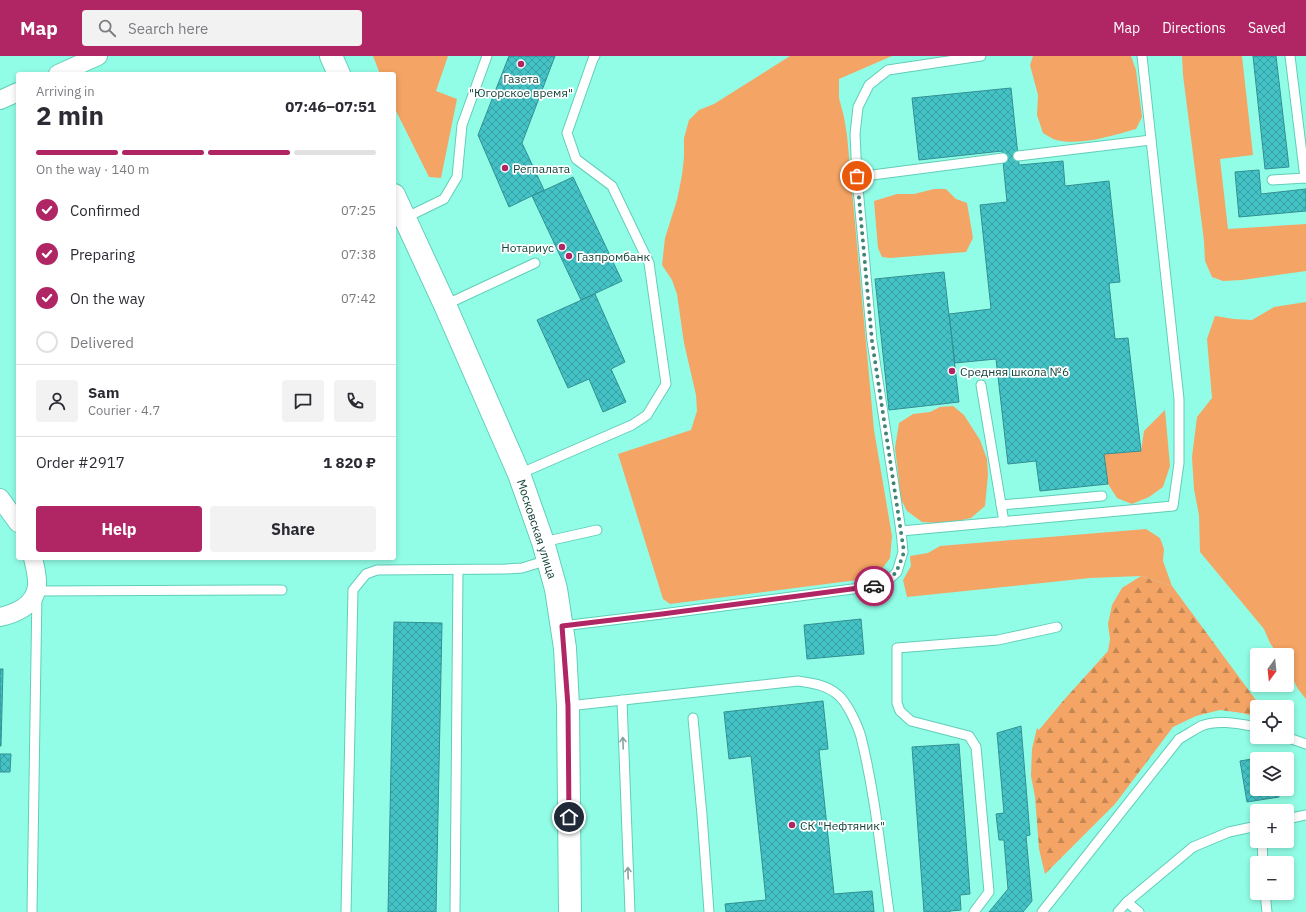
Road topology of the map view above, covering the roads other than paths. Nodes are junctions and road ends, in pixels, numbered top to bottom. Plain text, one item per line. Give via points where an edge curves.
1 (98, 56) edge
2 (331, 56) edge
3 (487, 56) edge
4 (595, 56) edge
5 (981, 56) edge
6 (1142, 56) edge
7 (1290, 56) edge
8 (62, 72) edge
9 (338, 72) edge
10 (16, 93) edge
11 (0, 100) edge
12 (1151, 140) junction
13 (1018, 156) dead end
14 (1002, 158) dead end
15 (857, 176) junction
16 (1305, 178) edge
17 (1272, 180) dead end
18 (396, 199) edge
19 (405, 218) junction
20 (535, 263) dead end
21 (445, 305) junction
22 (981, 385) dead end
23 (519, 474) junction
24 (1102, 496) dead end
25 (0, 498) edge
26 (1001, 505) junction
27 (16, 520) edge
28 (1004, 522) junction
29 (597, 530) dead end
30 (901, 530) junction
31 (546, 551) junction
32 (34, 560) edge
33 (458, 570) junction
34 (282, 590) dead end
35 (34, 597) junction
36 (0, 617) edge
37 (562, 626) junction
38 (1057, 627) dead end
39 (622, 700) junction
40 (568, 706) junction
41 (693, 718) dead end
42 (1250, 726) edge
43 (1294, 740) edge
44 (1306, 744) edge
45 (1306, 815) edge
46 (1294, 818) edge
47 (1250, 828) edge
48 (1266, 900) edge
49 (1127, 902) junction
50 (32, 912) edge
51 (346, 912) edge
52 (455, 912) edge
53 (570, 912) edge
54 (630, 912) edge
55 (709, 912) edge
56 (889, 912) edge
57 (974, 912) edge
58 (1042, 912) edge
59 (1118, 912) edge
60 (1139, 912) edge
61 (1267, 912) edge

1 - 8 street
2 - 9 main road
3 - 19 lane via 462,125 457,177 444,199
4 - 23 lane via 567,133 576,159 612,186 649,263 666,384 647,415
5 - 15 lane via 888,70 869,85 858,107 855,134
6 - 12 lane
7 - 16 lane
10 - 11 street
12 - 13 lane
12 - 28 lane via 1179,399 1179,463 1173,506
14 - 15 lane
15 - 30 lane via 872,341
16 - 17 lane
18 - 19 main road, Московская улица
19 - 21 main road, Московская улица
20 - 21 lane
21 - 23 main road, Московская улица
22 - 26 lane
23 - 31 main road, Московская улица
24 - 26 lane
25 - 27 street
26 - 28 lane
28 - 30 lane
29 - 31 lane
30 - 37 lane via 904,552 897,572 883,585
31 - 33 lane via 522,568
31 - 37 main road, Московская улица
32 - 35 street via 37,573
33 - 51 lane via 377,570 366,574 353,590
33 - 52 lane
34 - 35 lane
35 - 36 street via 11,615
35 - 50 lane
37 - 40 main road, Московская улица
38 - 57 lane via 998,640 897,648 900,711 911,721 969,736 976,747 989,892
39 - 40 lane
54 -> 39 lane
39 - 56 lane via 798,681 813,683 839,695 854,718 861,736 871,786
40 - 53 main road, Московская улица
41 - 55 lane
42 - 58 lane via 1219,723 1202,726 1179,739
43 - 44 lane
45 - 46 lane
47 - 49 lane via 1229,832 1193,847
48 - 61 lane
49 - 59 lane
49 - 60 lane

